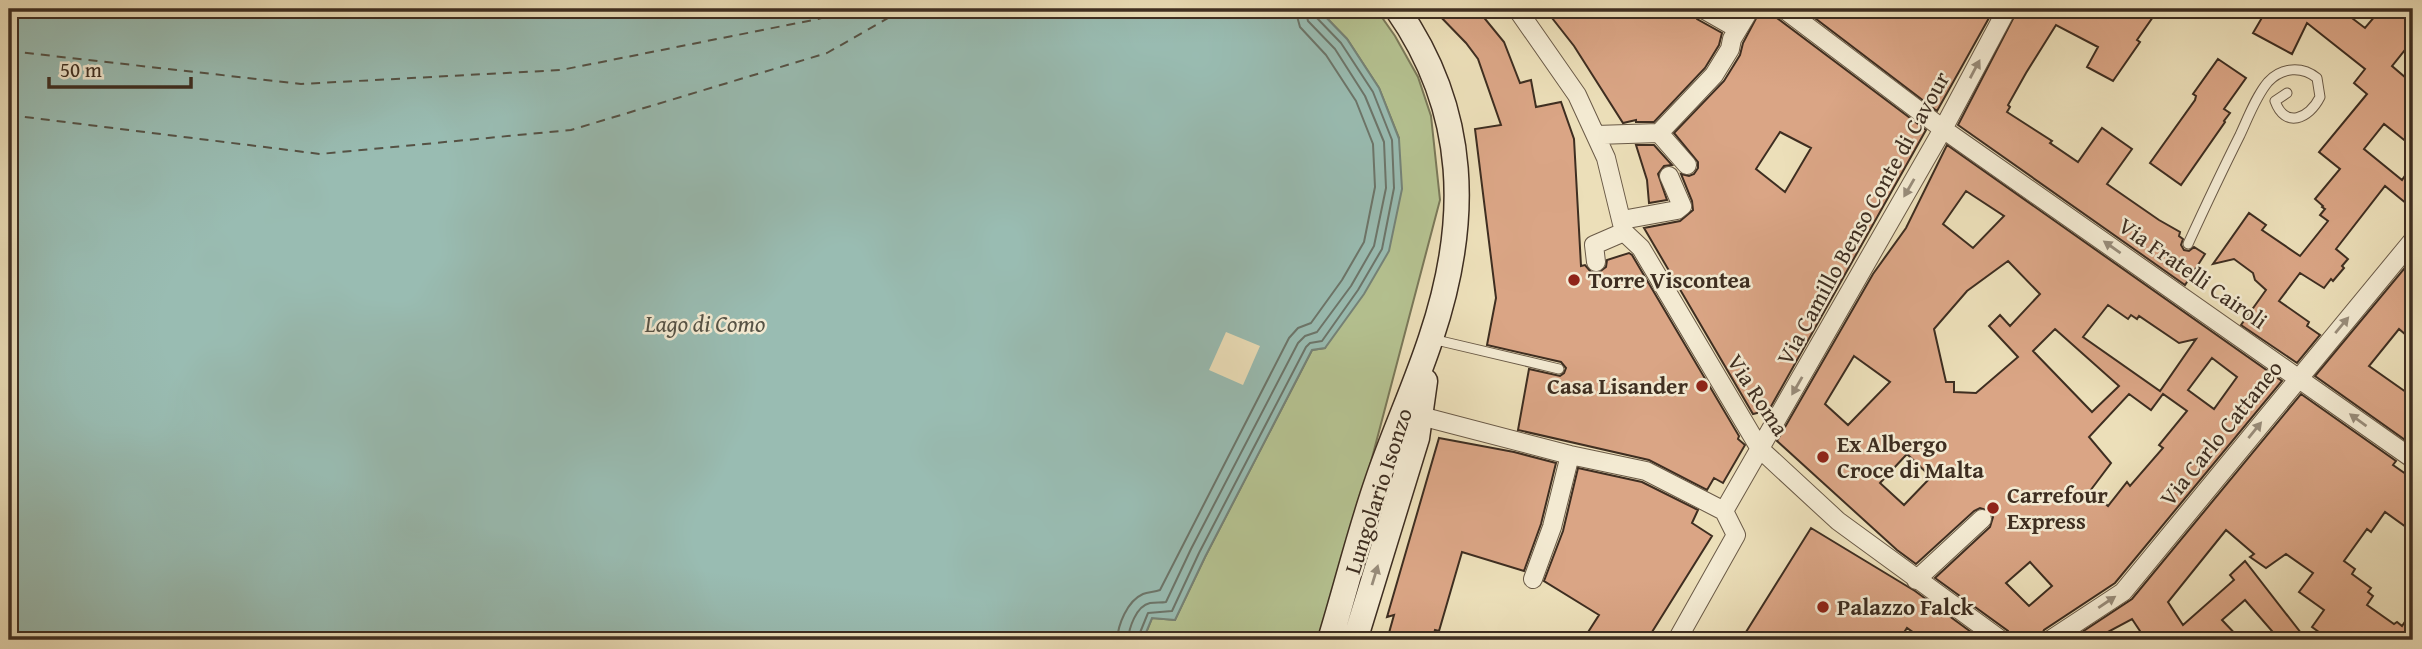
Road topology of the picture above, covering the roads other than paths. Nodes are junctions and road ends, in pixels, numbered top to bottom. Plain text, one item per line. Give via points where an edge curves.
1 (1397, 9) edge
2 (1517, 9) edge
3 (1703, 9) edge
4 (1750, 9) edge
5 (1784, 9) edge
6 (2007, 9) edge
7 (1738, 29) junction
8 (2287, 93) dead end
9 (1943, 129) junction
10 (1659, 133) junction
11 (1596, 135) junction
12 (1687, 165) dead end
13 (1669, 176) dead end
14 (1623, 226) junction
15 (2413, 240) edge
16 (2188, 244) dead end
17 (1596, 262) dead end
18 (1430, 341) junction
19 (1559, 369) dead end
20 (2298, 377) junction
21 (1412, 413) junction
22 (1760, 449) junction
23 (1570, 455) junction
24 (2413, 459) edge
25 (1724, 511) junction
26 (1982, 519) dead end
27 (1533, 579) dead end
28 (1916, 580) junction
29 (1330, 640) edge
30 (1355, 640) edge
31 (1676, 640) edge
32 (2001, 640) edge
33 (2050, 640) edge

1 - 18 main road, Lungolario Isonzo via 1434,75 1456,164 1456,233
2 - 11 street via 1577,95
3 - 7 street
4 - 7 street
5 - 9 street, Via Fratelli Cairoli
9 -> 6 street, Via Camillo Benso Conte di Cavour
7 - 10 street via 1714,75
8 - 16 lane via 2275,101 2279,112 2299,118 2308,114 2320,97 2317,78 2296,69 2281,72 2269,82
20 -> 9 street, Via Fratelli Cairoli via 2171,281
9 -> 22 street, Via Camillo Benso Conte di Cavour
10 - 11 street
10 - 12 street
11 - 14 street
13 - 14 street via 1682,206
14 - 17 street via 1594,245
14 - 22 street, Via Roma via 1641,248
20 -> 15 street, Via Carlo Cattaneo
18 - 19 lane
18 - 21 main road, Lungolario Isonzo
24 -> 20 street, Via Fratelli Cairoli
33 -> 20 street, Via Carlo Cattaneo via 2123,592
21 - 23 street
21 - 29 main road, Lungolario Isonzo via 1376,483
30 -> 21 main road, Lungolario Isonzo via 1417,438
22 - 25 street, Via Camillo Benso Conte di Cavour
22 - 28 street, Via Roma via 1838,522
23 - 25 street via 1646,471
23 - 27 street
25 - 31 street via 1736,535
26 - 28 street
28 - 32 street, Via Roma

